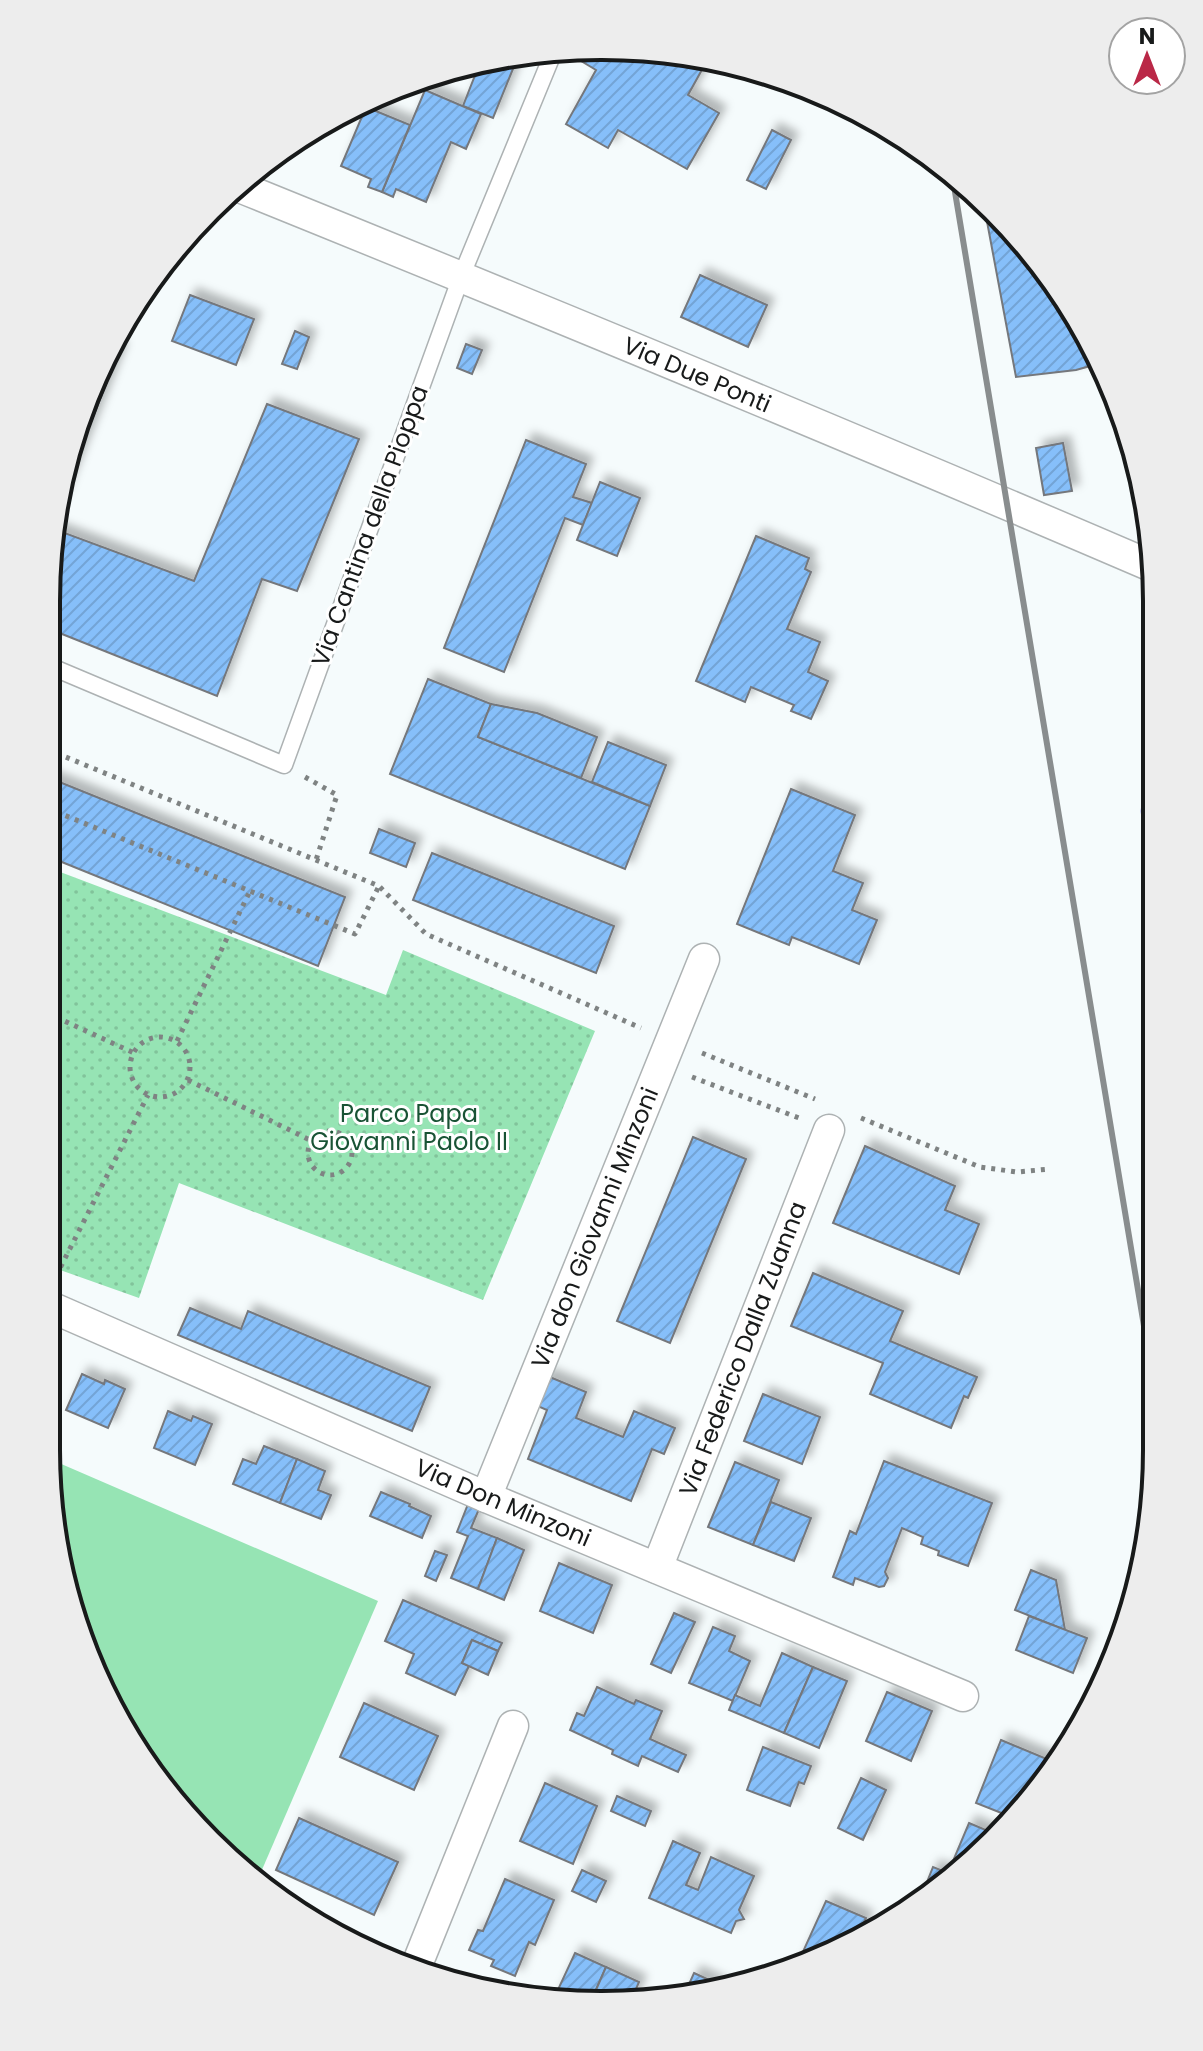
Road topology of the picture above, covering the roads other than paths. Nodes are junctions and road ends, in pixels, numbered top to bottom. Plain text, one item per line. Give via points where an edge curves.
1 (549, 63) edge
2 (248, 191) edge
3 (461, 277) junction
4 (1142, 562) edge
5 (60, 670) edge
6 (704, 959) dead end
7 (829, 1130) road end
8 (60, 1297) edge
9 (486, 1497) junction
10 (657, 1568) junction
11 (963, 1696) dead end
12 (513, 1726) dead end
13 (419, 1959) edge

1 - 3 lane, Via Cantina della Pioppa
2 - 3 street, Via Due Ponti
3 - 4 street, Via Due Ponti
3 - 5 lane, Via Cantina della Pioppa via 284,765
6 - 9 street, Via don Giovanni Minzoni
7 - 10 street, Via Federico Dalla Zuanna
8 - 9 street, Via Don Minzoni
9 - 10 street, Via Don Minzoni
10 - 11 street, Via Don Minzoni
12 - 13 street

